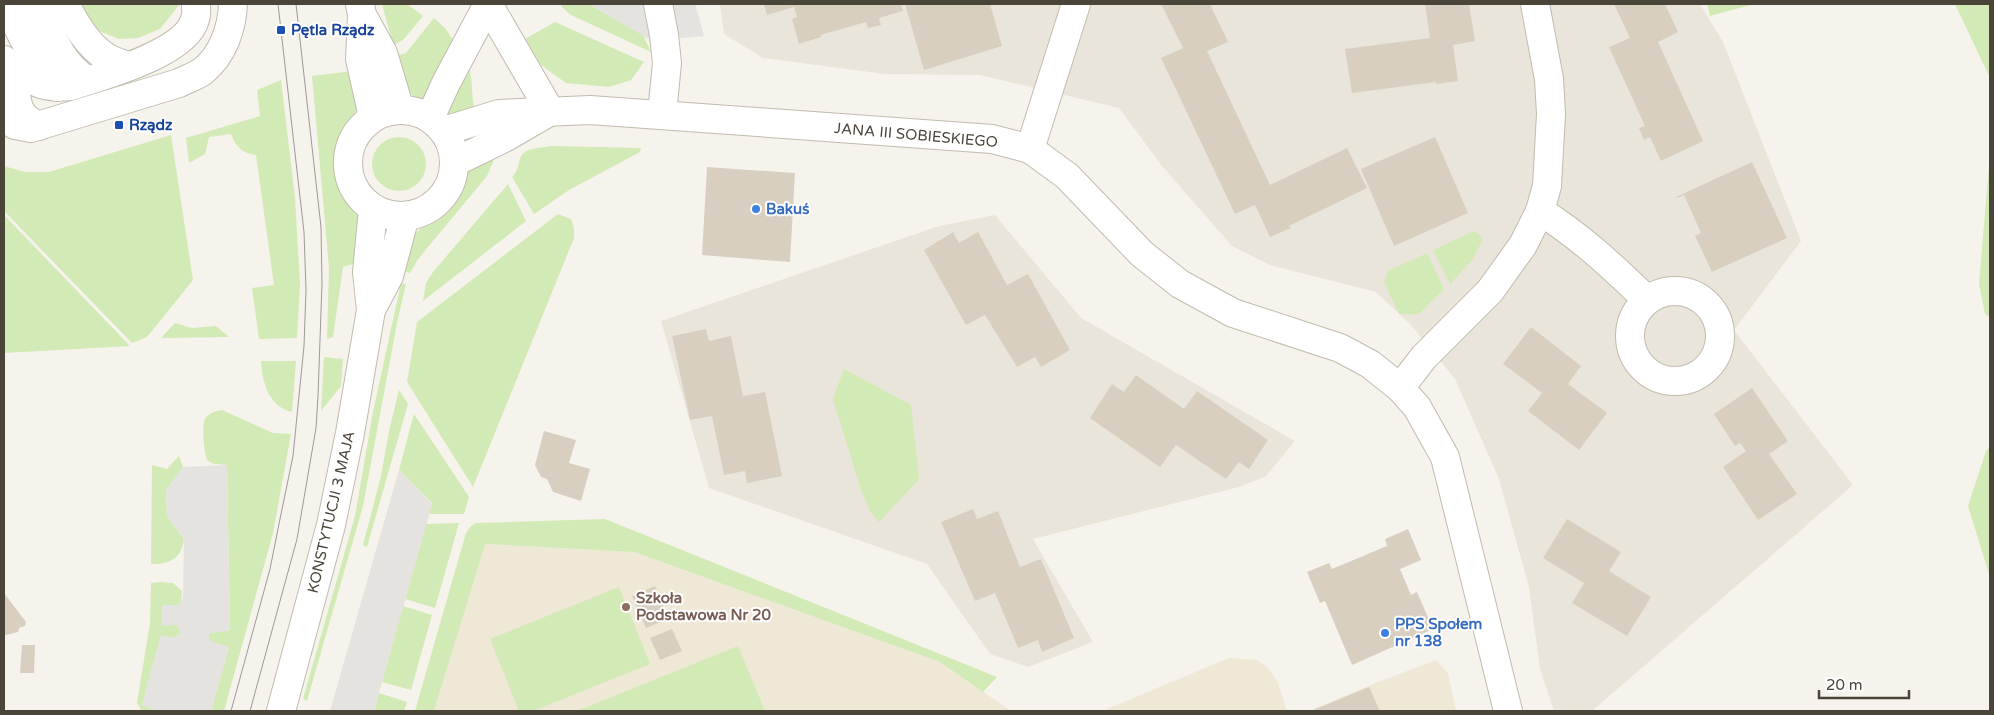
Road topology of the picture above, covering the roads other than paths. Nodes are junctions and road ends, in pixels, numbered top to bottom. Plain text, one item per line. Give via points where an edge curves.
1 (6, 4) edge
2 (36, 4) edge
3 (65, 4) edge
4 (196, 4) edge
5 (221, 4) edge
6 (233, 4) edge
7 (488, 4) edge
8 (658, 4) edge
9 (1076, 4) edge
10 (1535, 4) edge
11 (361, 9) edge
12 (169, 47) junction
13 (5, 63) edge
14 (128, 66) junction
15 (88, 80) junction
16 (57, 87) junction
17 (400, 110) junction
18 (550, 112) junction
19 (662, 114) junction
20 (373, 117) junction
21 (4, 118) edge
22 (437, 125) junction
23 (39, 126) junction
24 (1030, 149) junction
25 (455, 162) junction
26 (373, 209) junction
27 (1540, 211) junction
28 (405, 216) junction
29 (1646, 299) dead end
30 (371, 310) junction
31 (1400, 388) junction
32 (281, 711) edge
33 (1508, 711) edge

1 - 16 street via 39,69
2 - 15 street via 62,56 73,71
3 - 14 street via 87,40 99,52
4 - 12 street via 195,20 190,29
5 - 12 street via 205,29 193,38
6 - 23 street via 228,33 212,64 201,72 179,83
7 - 18 street
7 - 22 street via 446,83
8 - 19 street via 667,63
9 - 24 street
10 - 27 street via 1549,79 1551,114 1548,186
11 - 17 street via 383,54
11 - 20 street via 360,59
12 - 14 street via 159,55
13 - 16 street via 41,85
13 - 23 street via 19,110
14 - 15 street
15 - 16 street
17 - 20 street
17 - 22 street via 421,113
18 - 19 street, JANA III SOBIESKIEGO via 590,110
18 - 22 street, JANA III SOBIESKIEGO via 499,114
18 - 25 street, JANA III SOBIESKIEGO
19 - 24 street, JANA III SOBIESKIEGO via 992,139
20 - 26 street via 360,129 351,145 348,163 351,181 360,197
21 - 23 street via 15,125
22 - 25 street via 452,146
24 - 31 street, JANA III SOBIESKIEGO via 1067,176 1142,254 1180,284 1233,313 1340,348 1370,364
25 - 28 street via 451,182 441,199 424,211
26 - 28 street via 388,215
26 - 30 street, KONSTYTUCJI 3 MAJA via 367,272
27 - 29 street via 1593,248
27 - 31 street via 1523,245 1490,291 1424,357
28 - 30 street, KONSTYTUCJI 3 MAJA via 389,276
30 - 32 street, KONSTYTUCJI 3 MAJA via 331,525
31 - 33 street, JANA III SOBIESKIEGO via 1417,407 1445,457

